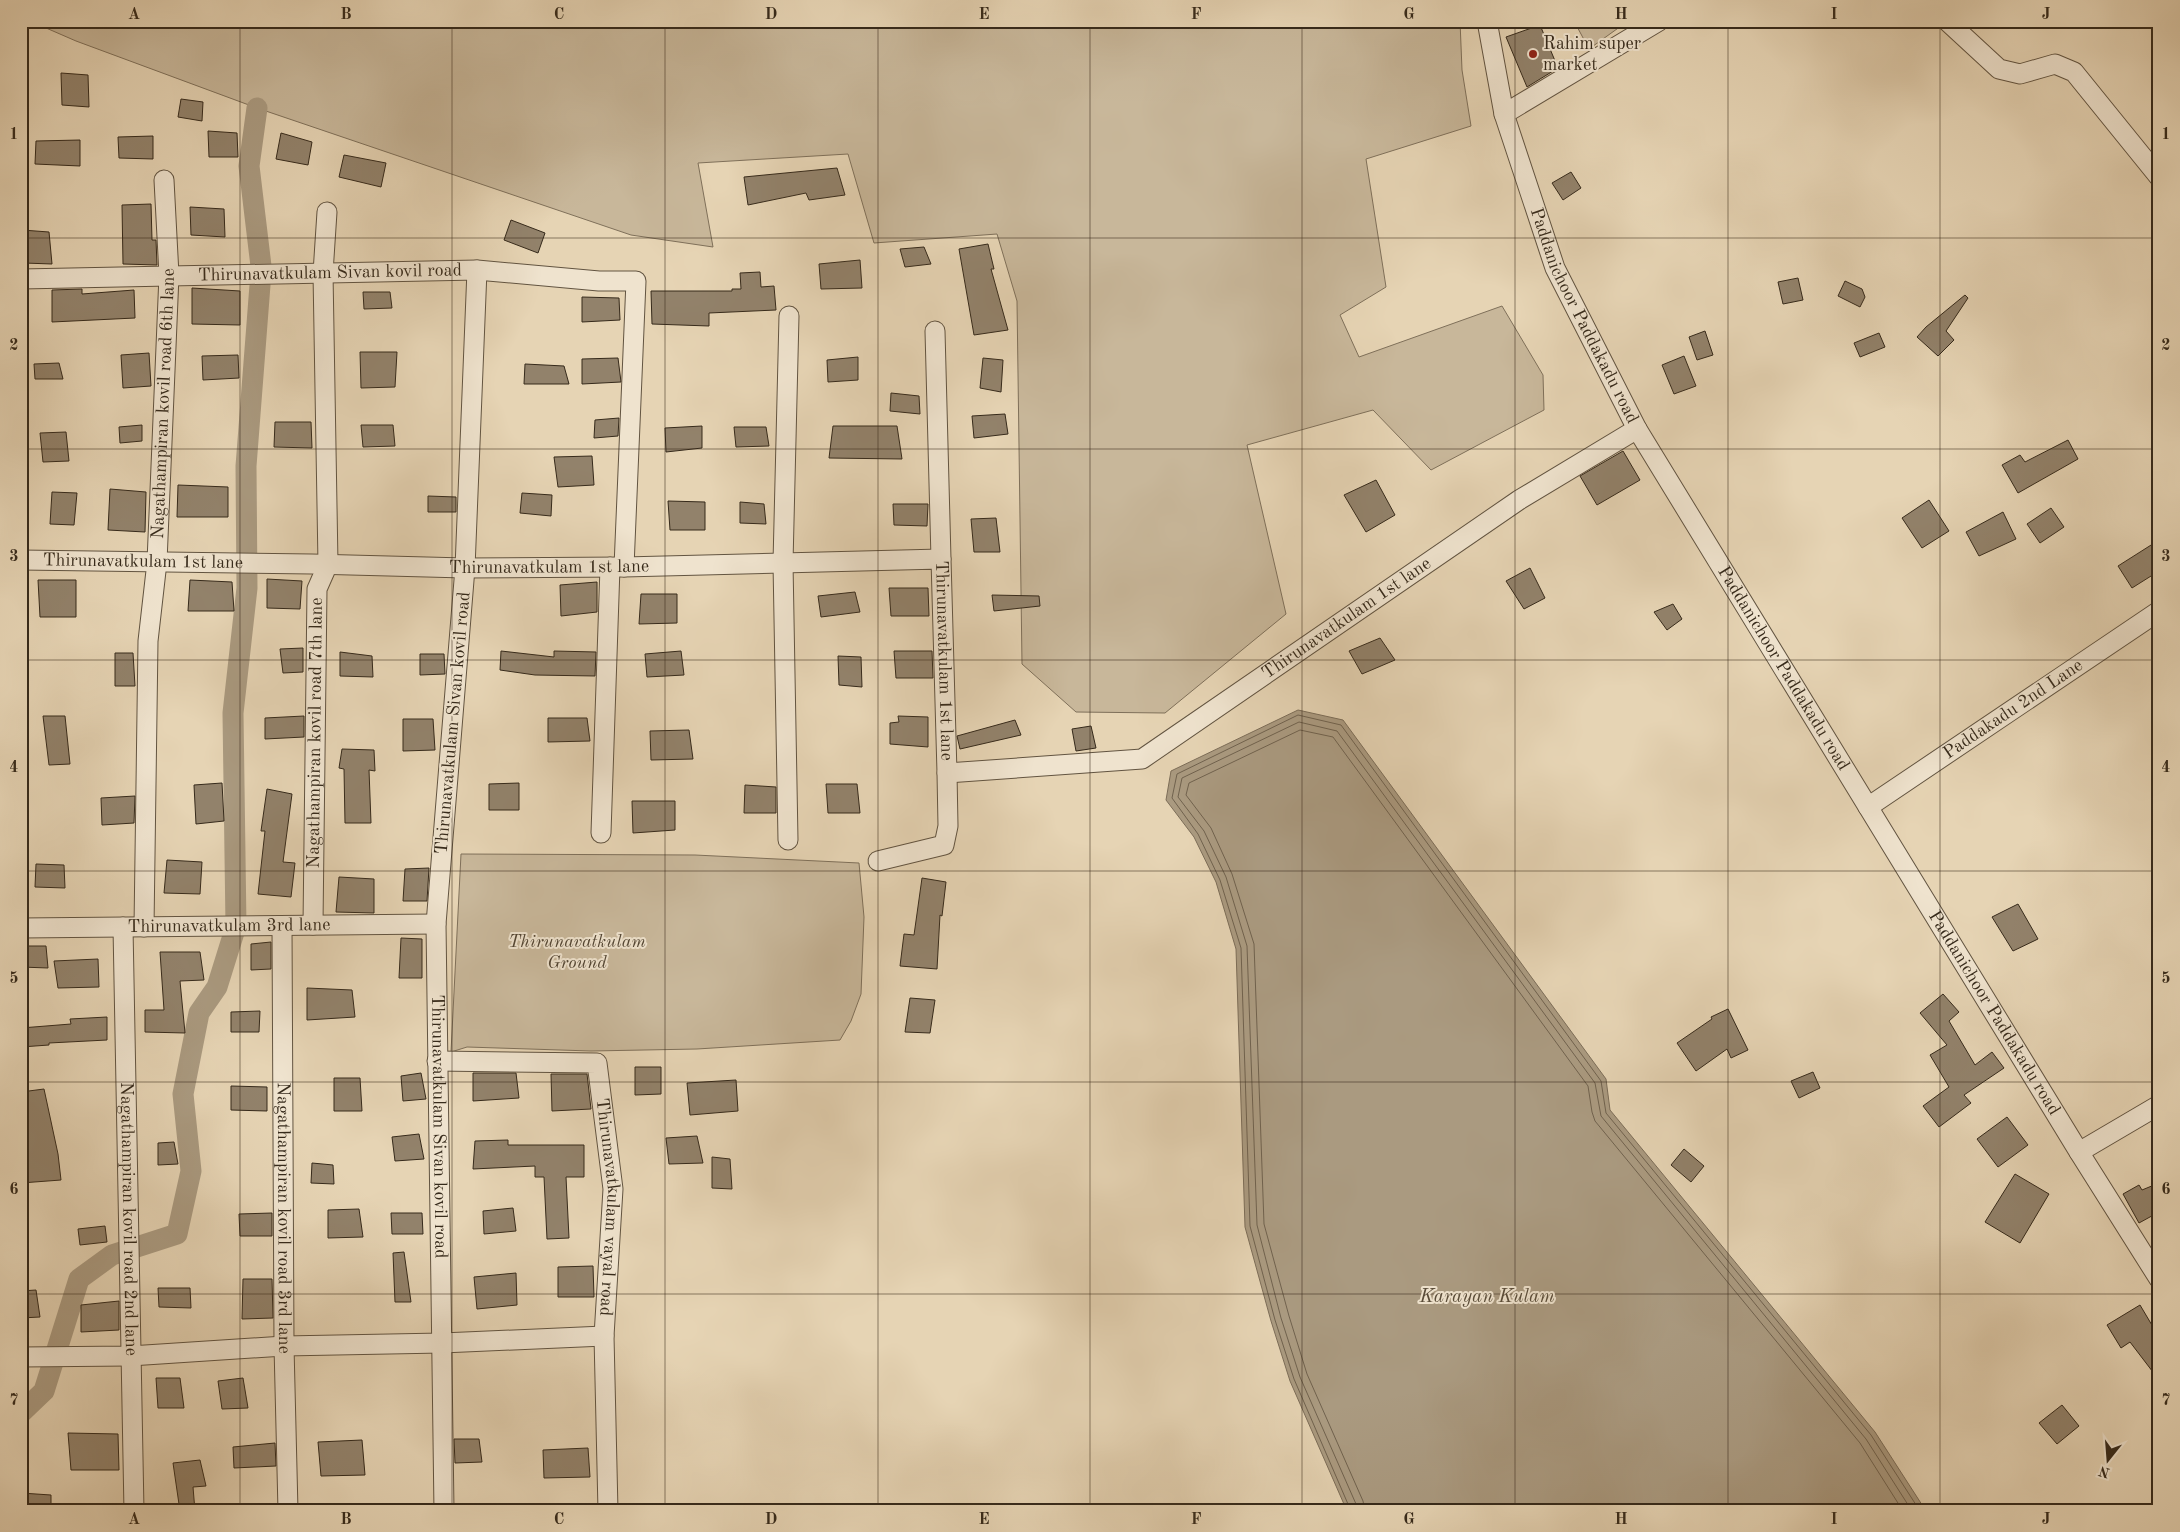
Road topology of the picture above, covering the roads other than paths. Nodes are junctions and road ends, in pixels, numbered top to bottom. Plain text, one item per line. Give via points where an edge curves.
1 (1487, 21) edge
2 (1659, 21) edge
3 (1947, 21) edge
4 (1504, 114) junction
5 (2159, 177) edge
6 (164, 180) dead end
7 (327, 212) dead end
8 (477, 270) junction
9 (323, 273) junction
10 (169, 276) junction
11 (21, 279) edge
12 (789, 316) dead end
13 (935, 332) dead end
14 (1637, 429) junction
15 (941, 558) junction
16 (21, 560) edge
17 (157, 562) junction
18 (783, 563) junction
19 (328, 564) junction
20 (617, 567) junction
21 (465, 568) junction
22 (2159, 611) edge
23 (947, 773) junction
24 (1868, 808) junction
25 (601, 833) dead end
26 (788, 840) dead end
27 (878, 861) dead end
28 (436, 924) junction
29 (314, 925) junction
30 (282, 926) junction
31 (123, 927) junction
32 (144, 927) junction
33 (21, 928) edge
34 (437, 1061) junction
35 (2159, 1105) edge
36 (2079, 1152) junction
37 (2159, 1279) edge
38 (604, 1336) junction
39 (442, 1343) junction
40 (284, 1346) junction
41 (130, 1356) junction
42 (21, 1357) edge
43 (134, 1511) edge
44 (288, 1511) edge
45 (444, 1511) edge
46 (608, 1511) edge

1 - 4 street, Paddanichoor Paddakadu road
2 - 4 street
3 - 5 street via 1999,69 2020,74 2055,64 2074,72
4 - 14 street, Paddanichoor Paddakadu road via 1555,268
6 - 10 street, Nagathampiran kovil road 6th lane
7 - 9 street, Nagathampiran kovil road 7th lane
8 - 9 street, Thirunavatkulam Sivan kovil road
8 - 20 street via 599,282 636,281
8 - 21 street, Thirunavatkulam Sivan kovil road
9 - 10 street, Thirunavatkulam Sivan kovil road
9 - 19 street, Nagathampiran kovil road 7th lane
10 - 11 street, Thirunavatkulam Sivan kovil road
10 - 17 street, Nagathampiran kovil road 6th lane
12 - 18 street
13 - 15 street
14 - 23 street, Thirunavatkulam 1st lane via 1520,500 1142,759
14 - 24 street, Paddanichoor Paddakadu road
15 - 18 street, Thirunavatkulam 1st lane
15 - 23 street, Thirunavatkulam 1st lane
16 - 17 street, Thirunavatkulam 1st lane
17 - 19 street, Thirunavatkulam 1st lane
17 - 32 street, Nagathampiran kovil road 6th lane via 148,641
18 - 20 street, Thirunavatkulam 1st lane
18 - 26 street
19 - 21 street, Thirunavatkulam 1st lane
19 - 29 street, Nagathampiran kovil road 7th lane via 317,590
20 - 21 street, Thirunavatkulam 1st lane
20 - 25 street
21 - 28 street, Thirunavatkulam Sivan kovil road
22 - 24 street, Paddakadu 2nd Lane
23 - 27 street via 948,826 944,845
24 - 36 street, Paddanichoor Paddakadu road
28 - 29 street, Thirunavatkulam 3rd lane
28 - 34 street, Thirunavatkulam Sivan kovil road
29 - 30 street, Thirunavatkulam 3rd lane
30 - 32 street, Thirunavatkulam 3rd lane
30 - 40 street, Nagathampiran kovil road 3rd lane
31 - 32 street, Thirunavatkulam 3rd lane
31 - 33 street, Thirunavatkulam 3rd lane
31 - 41 street, Nagathampiran kovil road 2nd lane
34 - 38 street, Thirunavatkulam vayal road via 597,1063 613,1189
34 - 39 street, Thirunavatkulam Sivan kovil road
35 - 36 street
36 - 37 street, Paddanichoor Paddakadu road
38 - 39 street
38 - 46 street, Thirunavatkulam vayal road
39 - 40 street
39 - 45 street, Thirunavatkulam Sivan kovil road
40 - 41 street
40 - 44 street, Nagathampiran kovil road 3rd lane
41 - 42 street
41 - 43 street, Nagathampiran kovil road 2nd lane

